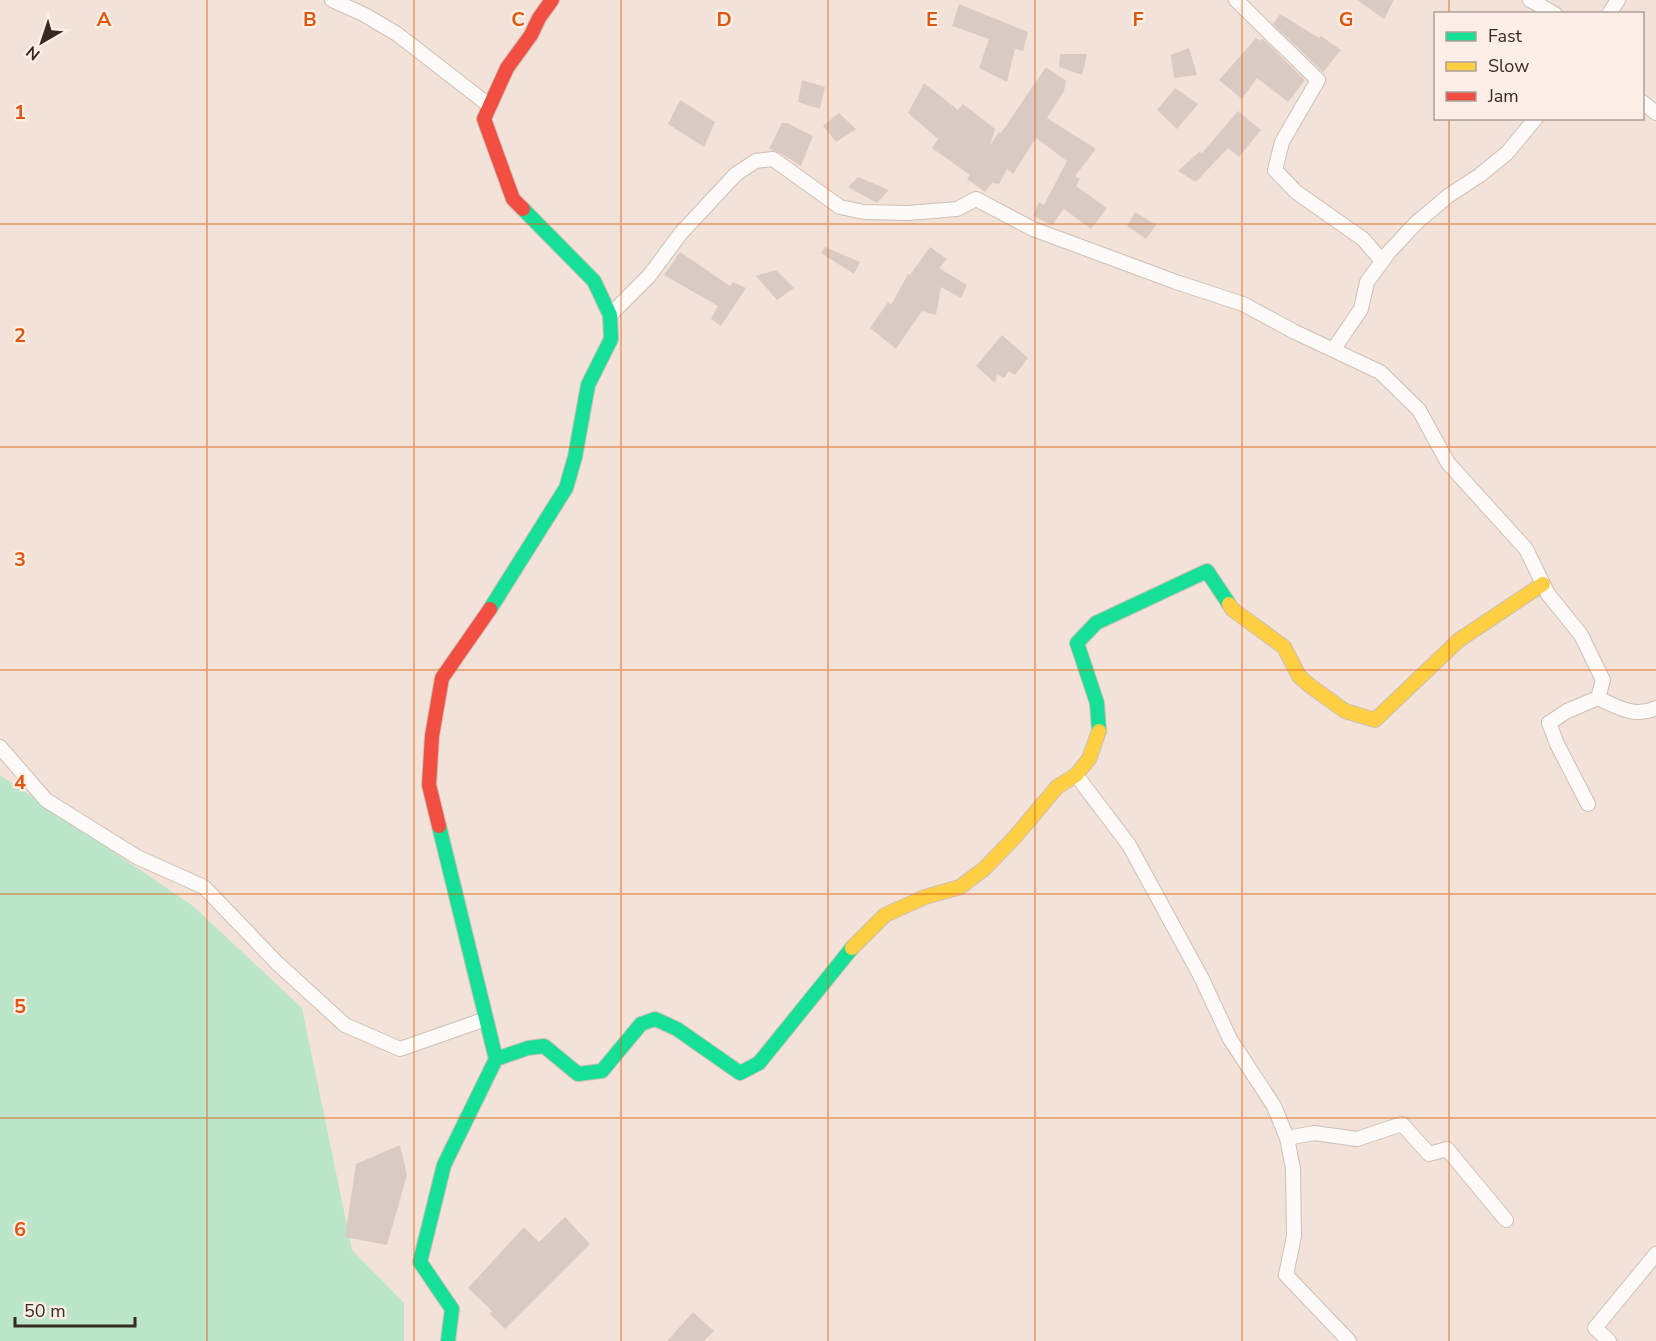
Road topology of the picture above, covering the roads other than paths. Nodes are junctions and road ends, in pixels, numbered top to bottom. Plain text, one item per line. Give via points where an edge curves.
1 (332, 0) edge
2 (552, 0) edge
3 (1236, 0) edge
4 (1530, 0) edge
5 (1551, 12) edge
6 (490, 106) junction
7 (1534, 120) edge
8 (1382, 261) junction
9 (610, 315) junction
10 (1334, 350) junction
11 (1543, 584) junction
12 (1598, 698) junction
13 (1654, 713) edge
14 (0, 747) edge
15 (1076, 775) junction
16 (1588, 804) dead end
17 (486, 1019) junction
18 (496, 1059) junction
19 (1287, 1138) junction
20 (1506, 1220) dead end
21 (1656, 1254) edge
22 (448, 1341) edge
23 (1349, 1341) edge
24 (1609, 1341) edge

1 - 6 street via 397,34
2 - 6 street via 507,68
3 - 8 street via 1318,80 1282,142 1275,170 1296,192 1363,239
4 - 5 street
6 - 9 street via 484,120 513,199 594,281
7 - 8 street via 1507,153 1416,223
8 - 10 street via 1366,282 1361,309
9 - 10 street via 650,276 681,233 736,174 756,161 773,159 840,207 864,212 957,209 976,199 1033,229 1243,303
9 - 17 street via 611,339 588,386 566,488 442,678 429,785
10 - 11 street via 1380,372 1419,410 1448,463 1526,549
11 - 12 street via 1581,635 1603,680
11 - 15 street via 1459,640 1375,720 1345,711 1309,685 1299,676 1284,647 1232,609 1207,571 1096,623 1077,644 1097,703 1099,734 1089,759
12 - 13 street via 1629,713
12 - 16 street via 1549,723
14 - 17 street via 46,800 137,857 204,887 277,963 345,1025 400,1049
15 - 18 street via 1057,787 992,861 960,887 885,915 852,948 759,1063 740,1073 655,1019 641,1024 602,1071 578,1074 544,1046
15 - 19 street via 1129,845 1230,1039 1274,1106
17 - 18 street
18 - 22 street via 444,1165 420,1262 452,1309
19 - 20 street via 1314,1133 1357,1139 1402,1124 1429,1154 1446,1149
19 - 23 street via 1293,1168 1294,1236 1286,1275
21 - 24 street via 1595,1328

